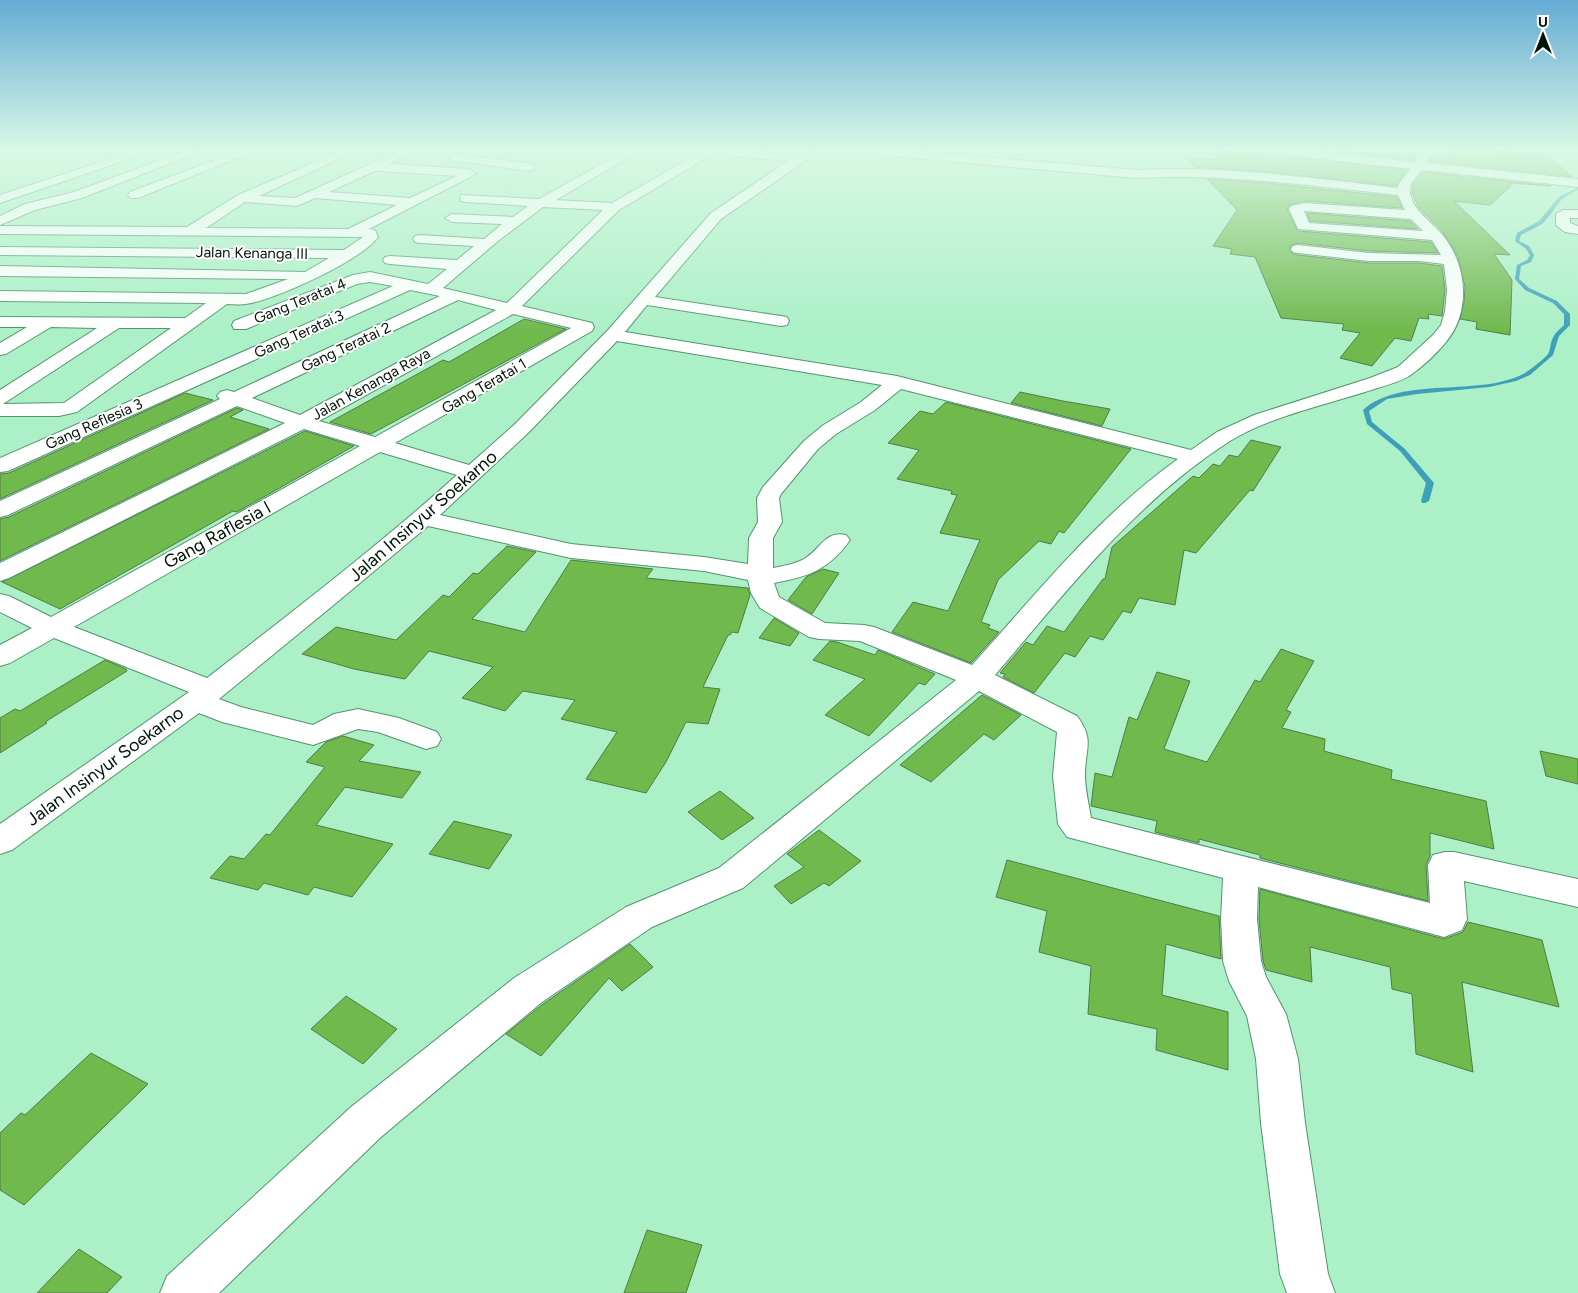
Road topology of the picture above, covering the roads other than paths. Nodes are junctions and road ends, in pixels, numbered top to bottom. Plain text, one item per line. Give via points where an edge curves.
1 (21, 211) edge
2 (222, 211) edge
3 (394, 211) edge
4 (528, 211) edge
5 (609, 211) edge
6 (723, 211) edge
7 (1297, 211) edge
8 (1415, 211) edge
9 (388, 214) junction
10 (1578, 214) edge
11 (452, 218) dead end
12 (0, 221) edge
13 (514, 221) junction
14 (0, 230) edge
15 (1578, 230) edge
16 (190, 232) junction
17 (370, 232) junction
18 (350, 233) junction
19 (420, 239) dead end
20 (487, 243) junction
21 (1444, 248) junction
22 (1298, 249) dead end
23 (0, 251) edge
24 (36, 251) junction
25 (158, 252) junction
26 (347, 254) junction
27 (390, 260) dead end
28 (460, 265) junction
29 (0, 271) edge
30 (126, 273) junction
31 (306, 275) junction
32 (409, 285) junction
33 (431, 290) junction
34 (456, 295) junction
35 (0, 296) edge
36 (88, 297) junction
37 (223, 298) junction
38 (644, 300) junction
39 (510, 309) junction
40 (781, 321) dead end
41 (0, 322) edge
42 (48, 322) junction
43 (115, 323) junction
44 (187, 323) junction
45 (240, 325) dead end
46 (308, 329) junction
47 (629, 337) junction
48 (357, 343) junction
49 (0, 350) edge
50 (420, 358) junction
51 (189, 382) junction
52 (897, 382) junction
53 (0, 399) edge
54 (236, 399) junction
55 (0, 410) edge
56 (302, 422) junction
57 (382, 444) junction
58 (1194, 457) junction
59 (0, 466) edge
60 (474, 472) junction
61 (0, 510) edge
62 (438, 522) junction
63 (838, 540) dead end
64 (0, 572) edge
65 (760, 575) junction
66 (0, 602) edge
67 (53, 628) junction
68 (0, 657) edge
69 (977, 678) junction
70 (213, 703) junction
71 (426, 739) dead end
72 (0, 841) edge
73 (1241, 869) junction
74 (1578, 893) edge
75 (184, 1293) edge
76 (1311, 1293) edge

1 - 12 street
2 - 16 street
3 - 9 street
4 - 13 street
5 - 39 street, Jalan Kenanga Raya
6 - 38 street, Jalan Insinyur Soekarno
7 - 21 street via 1303,226 1307,227
8 - 21 street
9 - 17 street via 390,218
9 - 18 street
10 - 15 street via 1563,214 1562,225
11 - 13 street
13 - 20 street
14 - 16 street
16 - 18 street
16 - 25 street
17 - 18 street
17 - 26 street via 370,239
19 - 20 street
20 - 28 street
21 - 22 street via 1419,257 1369,258
21 - 58 street via 1455,290 1453,311 1438,339 1405,371 1261,419 1224,436
23 - 24 street, Jalan Kenanga III
24 - 25 street, Jalan Kenanga III
24 - 29 street
25 - 26 street, Jalan Kenanga III
25 - 30 street
26 - 31 street
27 - 28 street
28 - 33 street
29 - 30 street
30 - 31 street
30 - 36 street
31 - 37 street via 261,296
32 - 33 street
32 - 45 street, Gang Teratai 4 via 361,278
32 - 46 street, Gang Teratai.3
33 - 34 street
34 - 39 street
34 - 48 street, Gang Teratai 2
35 - 36 street
36 - 37 street
37 - 44 street
38 - 40 street
38 - 47 street, Jalan Insinyur Soekarno
39 - 50 street, Jalan Kenanga Raya
39 - 57 street, Gang Teratai 1 via 586,327
41 - 42 street
42 - 43 street
42 - 49 street
43 - 44 street
43 - 53 street
44 - 55 street via 70,408
46 - 48 street
46 - 51 street, Gang Teratai.3
47 - 52 street
47 - 60 street, Jalan Insinyur Soekarno
48 - 50 street
48 - 54 street, Gang Teratai 2
50 - 56 street, Jalan Kenanga Raya
51 - 54 street
51 - 59 street, Gang Reflesia 3
52 - 58 street
52 - 65 street via 811,445 771,492 768,498 770,522 761,538
54 - 56 street
54 - 61 street, Gang Teratai 2
56 - 57 street
56 - 64 street, Jalan Kenanga Raya
57 - 60 street
57 - 67 street, Gang Raflesia l
58 - 69 street via 1114,524
60 - 62 street, Jalan Insinyur Soekarno
62 - 65 street via 571,551 704,564
62 - 70 street, Jalan Insinyur Soekarno via 327,598
63 - 65 street via 812,565 778,575
65 - 69 street via 769,602 819,631 873,636
66 - 67 street
67 - 68 street, Gang Raflesia l
67 - 70 street
69 - 73 street via 1066,724 1071,730 1070,776 1075,824 1079,828
69 - 75 street via 731,878 639,917 528,990 366,1122
70 - 71 street via 313,735 359,719
70 - 72 street, Jalan Insinyur Soekarno
73 - 74 street via 1444,922 1449,919 1445,866 1454,865
73 - 76 street via 1239,919 1242,961 1248,981 1266,1014 1276,1059 1304,1274

